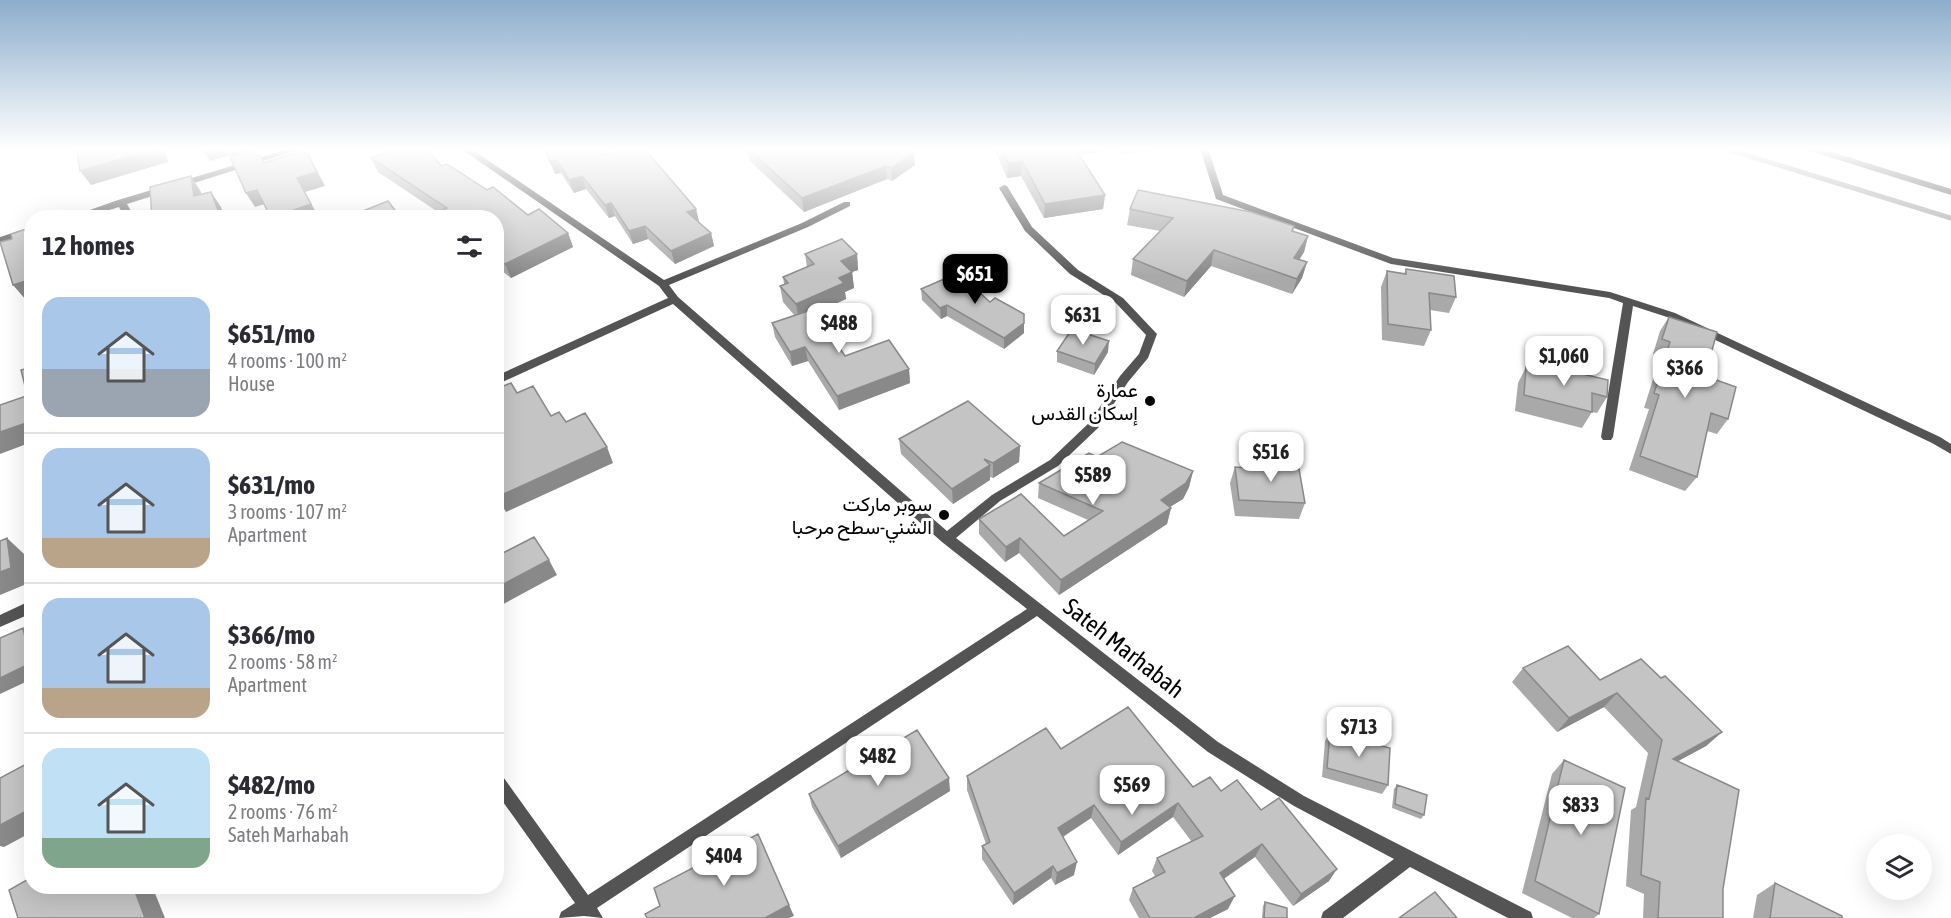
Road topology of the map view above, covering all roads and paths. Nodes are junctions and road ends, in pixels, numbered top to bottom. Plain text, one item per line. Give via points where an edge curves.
1 (158, 191) edge
2 (527, 191) edge
3 (1006, 191) edge
4 (1217, 191) edge
5 (121, 202) junction
6 (847, 204) dead end
7 (96, 210) edge
8 (126, 210) edge
9 (24, 232) edge
10 (0, 240) edge
11 (663, 284) junction
12 (674, 299) junction
13 (1629, 301) junction
14 (504, 377) edge
15 (1607, 437) dead end
16 (1951, 450) edge
17 (946, 538) junction
18 (1037, 609) junction
19 (24, 610) edge
20 (0, 621) edge
21 (504, 790) edge
22 (1407, 859) junction
23 (591, 911) edge
24 (567, 918) edge
25 (1329, 918) edge
26 (1525, 918) edge

1 - 5 street
2 - 11 street
3 - 17 street via 1028,229 1074,272 1119,300 1152,334 1144,355 1094,425 1054,463 996,498
4 - 13 street via 1219,198 1391,261
5 - 7 street
5 - 8 street
6 - 11 street
9 - 10 street
11 - 12 street
12 - 14 street
12 - 17 street
13 - 15 street
13 - 16 street via 1671,315 1753,352
17 - 18 street
18 - 22 street, Sateh Marhabah via 1213,747 1299,801
18 - 23 street, Sateh Marhabah
19 - 20 street
21 - 23 street
22 - 25 street
22 - 26 street, Sateh Marhabah
23 - 24 street, Sateh Marhabah

